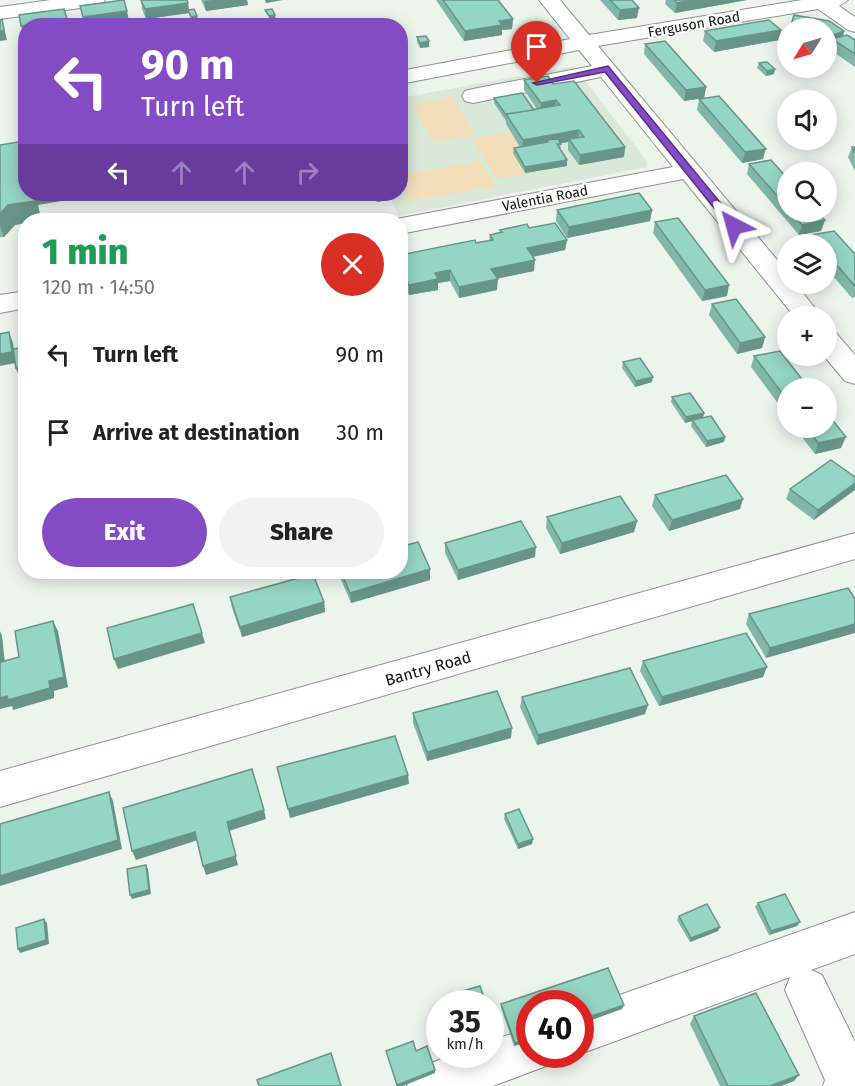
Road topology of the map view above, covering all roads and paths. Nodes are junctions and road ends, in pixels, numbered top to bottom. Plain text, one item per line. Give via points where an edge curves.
1 (95, 0) edge
2 (549, 0) edge
3 (829, 1) edge
4 (0, 13) edge
5 (855, 26) edge
6 (496, 36) edge
7 (586, 42) junction
8 (512, 58) junction
9 (608, 69) junction
10 (408, 77) edge
11 (473, 96) dead end
12 (689, 171) junction
13 (408, 224) edge
14 (18, 301) edge
15 (0, 304) edge
16 (800, 306) edge
17 (837, 352) edge
18 (855, 374) edge
19 (855, 546) edge
20 (0, 789) edge
21 (855, 933) edge
22 (807, 990) dead end
23 (594, 1027) edge
24 (516, 1055) edge
25 (430, 1086) edge
26 (846, 1086) edge

1 - 4 street
2 - 7 street
3 - 5 street
3 - 7 street, Ferguson Road
6 - 8 street
7 - 8 street, Ferguson Road
7 - 9 street
8 - 10 street, Ferguson Road
9 - 11 street
9 - 12 street
12 - 13 street, Valentia Road
12 - 16 street
14 - 15 street
17 - 18 street
19 - 20 street, Bantry Road
21 - 23 street
22 - 26 street via 851,1084
24 - 25 street

